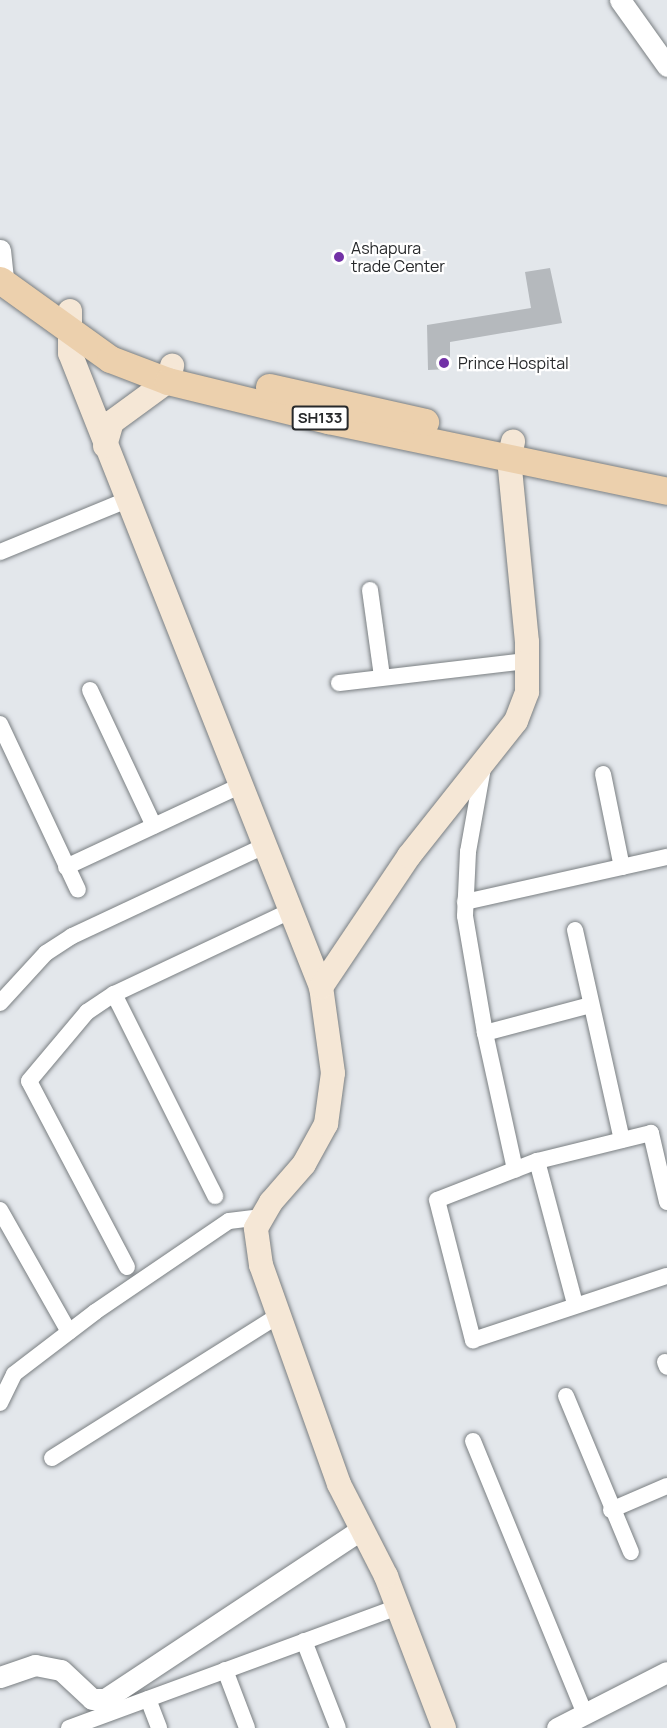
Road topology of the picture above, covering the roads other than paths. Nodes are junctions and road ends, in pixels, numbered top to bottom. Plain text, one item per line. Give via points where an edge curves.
1 (620, 0) edge
2 (667, 66) edge
3 (1, 268) edge
4 (69, 320) junction
5 (170, 373) junction
6 (105, 446) junction
7 (511, 450) junction
8 (667, 474) edge
9 (667, 491) edge
10 (127, 500) junction
11 (0, 552) edge
12 (370, 590) dead end
13 (527, 661) junction
14 (382, 676) junction
15 (339, 683) dead end
16 (90, 690) dead end
17 (0, 724) edge
18 (484, 762) junction
19 (603, 774) dead end
20 (240, 786) junction
21 (154, 826) junction
22 (264, 846) junction
23 (667, 857) edge
24 (66, 867) junction
25 (622, 867) junction
26 (78, 890) dead end
27 (465, 902) junction
28 (290, 911) junction
29 (574, 930) dead end
30 (321, 987) junction
31 (114, 994) junction
32 (1, 1000) edge
33 (590, 1005) junction
34 (485, 1033) junction
35 (622, 1140) junction
36 (537, 1161) junction
37 (515, 1170) junction
38 (215, 1196) dead end
39 (667, 1202) edge
40 (0, 1210) edge
41 (262, 1217) junction
42 (128, 1267) dead end
43 (667, 1276) edge
44 (575, 1304) junction
45 (279, 1315) junction
46 (69, 1332) junction
47 (566, 1396) dead end
48 (0, 1403) edge
49 (473, 1441) dead end
50 (52, 1458) dead end
51 (667, 1486) edge
52 (611, 1510) junction
53 (362, 1529) junction
54 (631, 1552) dead end
55 (398, 1607) junction
56 (304, 1641) junction
57 (225, 1670) junction
58 (667, 1672) edge
59 (0, 1677) edge
60 (148, 1699) junction
61 (585, 1714) junction
62 (69, 1728) edge
63 (159, 1728) edge
64 (247, 1728) edge
65 (338, 1728) edge
66 (444, 1728) edge
67 (557, 1728) edge

1 - 2 street
3 - 4 main road, SH133
4 - 5 main road, SH133 via 121,364
4 - 6 main road via 70,353
5 - 6 main road via 112,422
5 - 7 main road, SH133
6 - 10 main road
7 - 8 main road
7 - 9 main road, SH133
7 - 13 main road
10 - 11 street
10 - 20 main road
12 - 14 street
13 - 14 street
13 - 18 main road via 527,692 516,720
14 - 15 street
16 - 21 street
17 - 24 street
18 - 27 street via 468,852
18 - 30 main road via 409,856
19 - 25 street
20 - 21 street
20 - 22 main road
21 - 24 street
22 - 28 main road
22 - 32 street via 72,936 46,953
23 - 25 street
24 - 26 street
25 - 27 street
27 - 34 street
28 - 30 main road
28 - 31 street
29 - 33 street
30 - 41 main road via 333,1073 326,1124 304,1164
31 - 38 street
31 - 42 street via 87,1012 29,1081
33 - 34 street
33 - 35 street
34 - 37 street
35 - 36 street
35 - 39 street via 651,1133
36 - 37 street
36 - 44 street
37 - 44 street via 437,1200 473,1340
40 - 46 street
41 - 45 main road via 256,1228 261,1265
41 - 46 street via 228,1221
43 - 44 street
45 - 50 street
45 - 53 main road via 339,1484
46 - 48 street via 14,1374
47 - 52 street
49 - 61 street
51 - 52 street
52 - 54 street
53 - 55 main road
53 - 59 street via 105,1699 92,1699 61,1670 35,1665
55 - 56 street
55 - 66 main road
56 - 57 street
56 - 65 street
57 - 60 street
57 - 64 street
58 - 61 street
60 - 62 street
60 - 63 street
61 - 67 street

